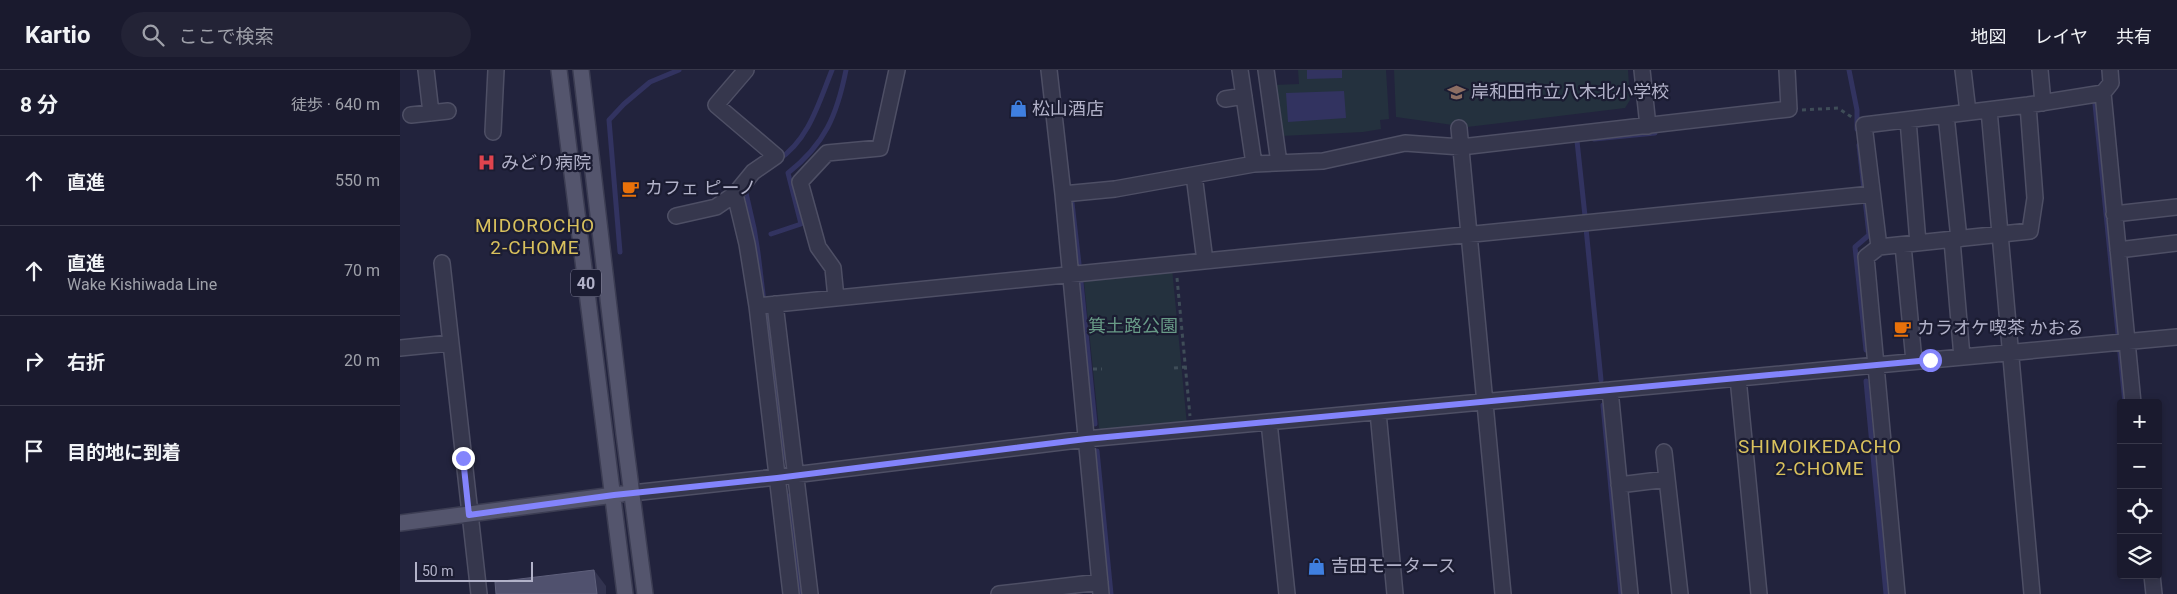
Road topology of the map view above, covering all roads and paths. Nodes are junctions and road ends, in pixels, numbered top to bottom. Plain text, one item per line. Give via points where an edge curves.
1 (426, 70) edge
2 (496, 70) edge
3 (559, 70) edge
4 (581, 70) edge
5 (746, 70) edge
6 (897, 70) edge
7 (1049, 70) edge
8 (1240, 70) edge
9 (1266, 70) edge
10 (1642, 70) edge
11 (1787, 70) edge
12 (1963, 70) edge
13 (2040, 70) edge
14 (2110, 70) edge
15 (2102, 93) junction
16 (1244, 96) junction
17 (1225, 99) dead end
18 (2036, 104) junction
19 (1789, 109) junction
20 (1989, 110) junction
21 (448, 111) dead end
22 (1968, 112) junction
23 (431, 113) junction
24 (411, 115) dead end
25 (1946, 115) junction
26 (1908, 120) junction
27 (1864, 124) junction
28 (1648, 126) junction
29 (1459, 128) dead end
30 (493, 132) dead end
31 (1461, 146) junction
32 (1279, 163) junction
33 (1254, 164) junction
34 (1194, 174) junction
35 (735, 194) junction
36 (1063, 194) junction
37 (1872, 194) junction
38 (2177, 207) edge
39 (2114, 214) junction
40 (676, 216) dead end
41 (1469, 235) junction
42 (2000, 235) junction
43 (1955, 239) junction
44 (2177, 243) edge
45 (1910, 244) junction
46 (1879, 248) junction
47 (2118, 250) junction
48 (1205, 261) junction
49 (442, 263) dead end
50 (1176, 264) junction
51 (1071, 275) junction
52 (836, 298) junction
53 (765, 306) junction
54 (2177, 337) edge
55 (2127, 341) junction
56 (450, 343) junction
57 (400, 348) edge
58 (2010, 352) junction
59 (1962, 357) junction
60 (1914, 361) junction
61 (1876, 365) junction
62 (1185, 367) junction
63 (1102, 368) dead end
64 (1174, 368) dead end
65 (1093, 369) dead end
66 (1738, 378) junction
67 (1610, 390) junction
68 (2133, 399) edge
69 (1485, 402) junction
70 (1378, 412) junction
71 (1269, 422) junction
72 (1191, 429) junction
73 (1086, 439) junction
74 (1664, 452) dead end
75 (796, 475) junction
76 (777, 478) junction
77 (1667, 479) junction
78 (1619, 485) junction
79 (632, 493) junction
80 (614, 495) junction
81 (469, 515) junction
82 (400, 523) edge
83 (2152, 579) edge
84 (1100, 588) edge
85 (479, 594) edge
86 (625, 594) edge
87 (645, 594) edge
88 (791, 594) edge
89 (810, 594) edge
90 (999, 594) edge
91 (1287, 594) edge
92 (1395, 594) edge
93 (1503, 594) edge
94 (1630, 594) edge
95 (1680, 594) edge
96 (1759, 594) edge
97 (1898, 594) edge
98 (2032, 594) edge
99 (2154, 594) edge

1 - 23 street
2 - 30 street
3 - 80 main road, 40
4 - 79 main road, 40
5 - 35 street via 716,105 776,156 753,172
6 - 52 street via 880,148 827,153 800,182 818,246 833,268
7 - 36 street
8 - 16 street
9 - 32 street
10 - 28 street
11 - 19 street
12 - 22 street
13 - 18 street
14 - 15 street via 2111,83
15 - 18 street
15 - 39 street
16 - 17 street
16 - 33 street
18 - 20 street
18 - 42 street via 2036,198 2030,231
19 - 27 path via 1838,108
19 - 28 street
20 - 22 street
20 - 42 street
21 - 23 street
22 - 25 street
23 - 24 street
25 - 26 street
25 - 43 street
26 - 27 street
26 - 45 street
27 - 37 street
28 - 31 street
29 - 31 street
31 - 32 street via 1405,143 1323,161
31 - 41 street
32 - 33 street
33 - 34 street
34 - 36 street via 1115,189
34 - 48 street
35 - 40 street via 716,207
35 - 53 street
36 - 51 street
37 - 41 street
37 - 46 street
38 - 39 street
39 - 47 street
41 - 48 street
41 - 69 street
42 - 43 street
42 - 58 street
43 - 45 street
43 - 59 street
44 - 47 street
45 - 46 street
45 - 60 street
46 - 61 street via 1866,257
47 - 55 street
48 - 50 street
49 - 56 street
50 - 51 street
50 - 62 path
51 - 52 street
51 - 73 street
52 - 53 street
53 - 75 street
53 - 76 street
54 - 55 street
55 - 58 street
55 - 68 street
56 - 57 street
56 - 81 street
58 - 59 street
58 - 98 street
59 - 60 street
60 - 61 street
61 - 66 street
61 - 97 street
62 - 64 path
62 - 72 path
63 - 65 path
66 - 67 street
66 - 96 street
67 - 69 street
67 - 78 street
69 - 70 street
69 - 93 street
70 - 71 street
70 - 92 street
71 - 72 street
71 - 91 street
72 - 73 street
73 - 75 street
73 - 84 street
74 - 77 street
75 - 76 street
75 - 89 street
76 - 79 street
76 - 88 street
77 - 78 street
77 - 95 street
78 - 94 street
79 - 80 main road
79 - 87 main road, 40
80 - 81 main road
80 - 86 main road, 40
81 - 82 main road
81 - 85 street
83 - 99 street
84 - 90 street

